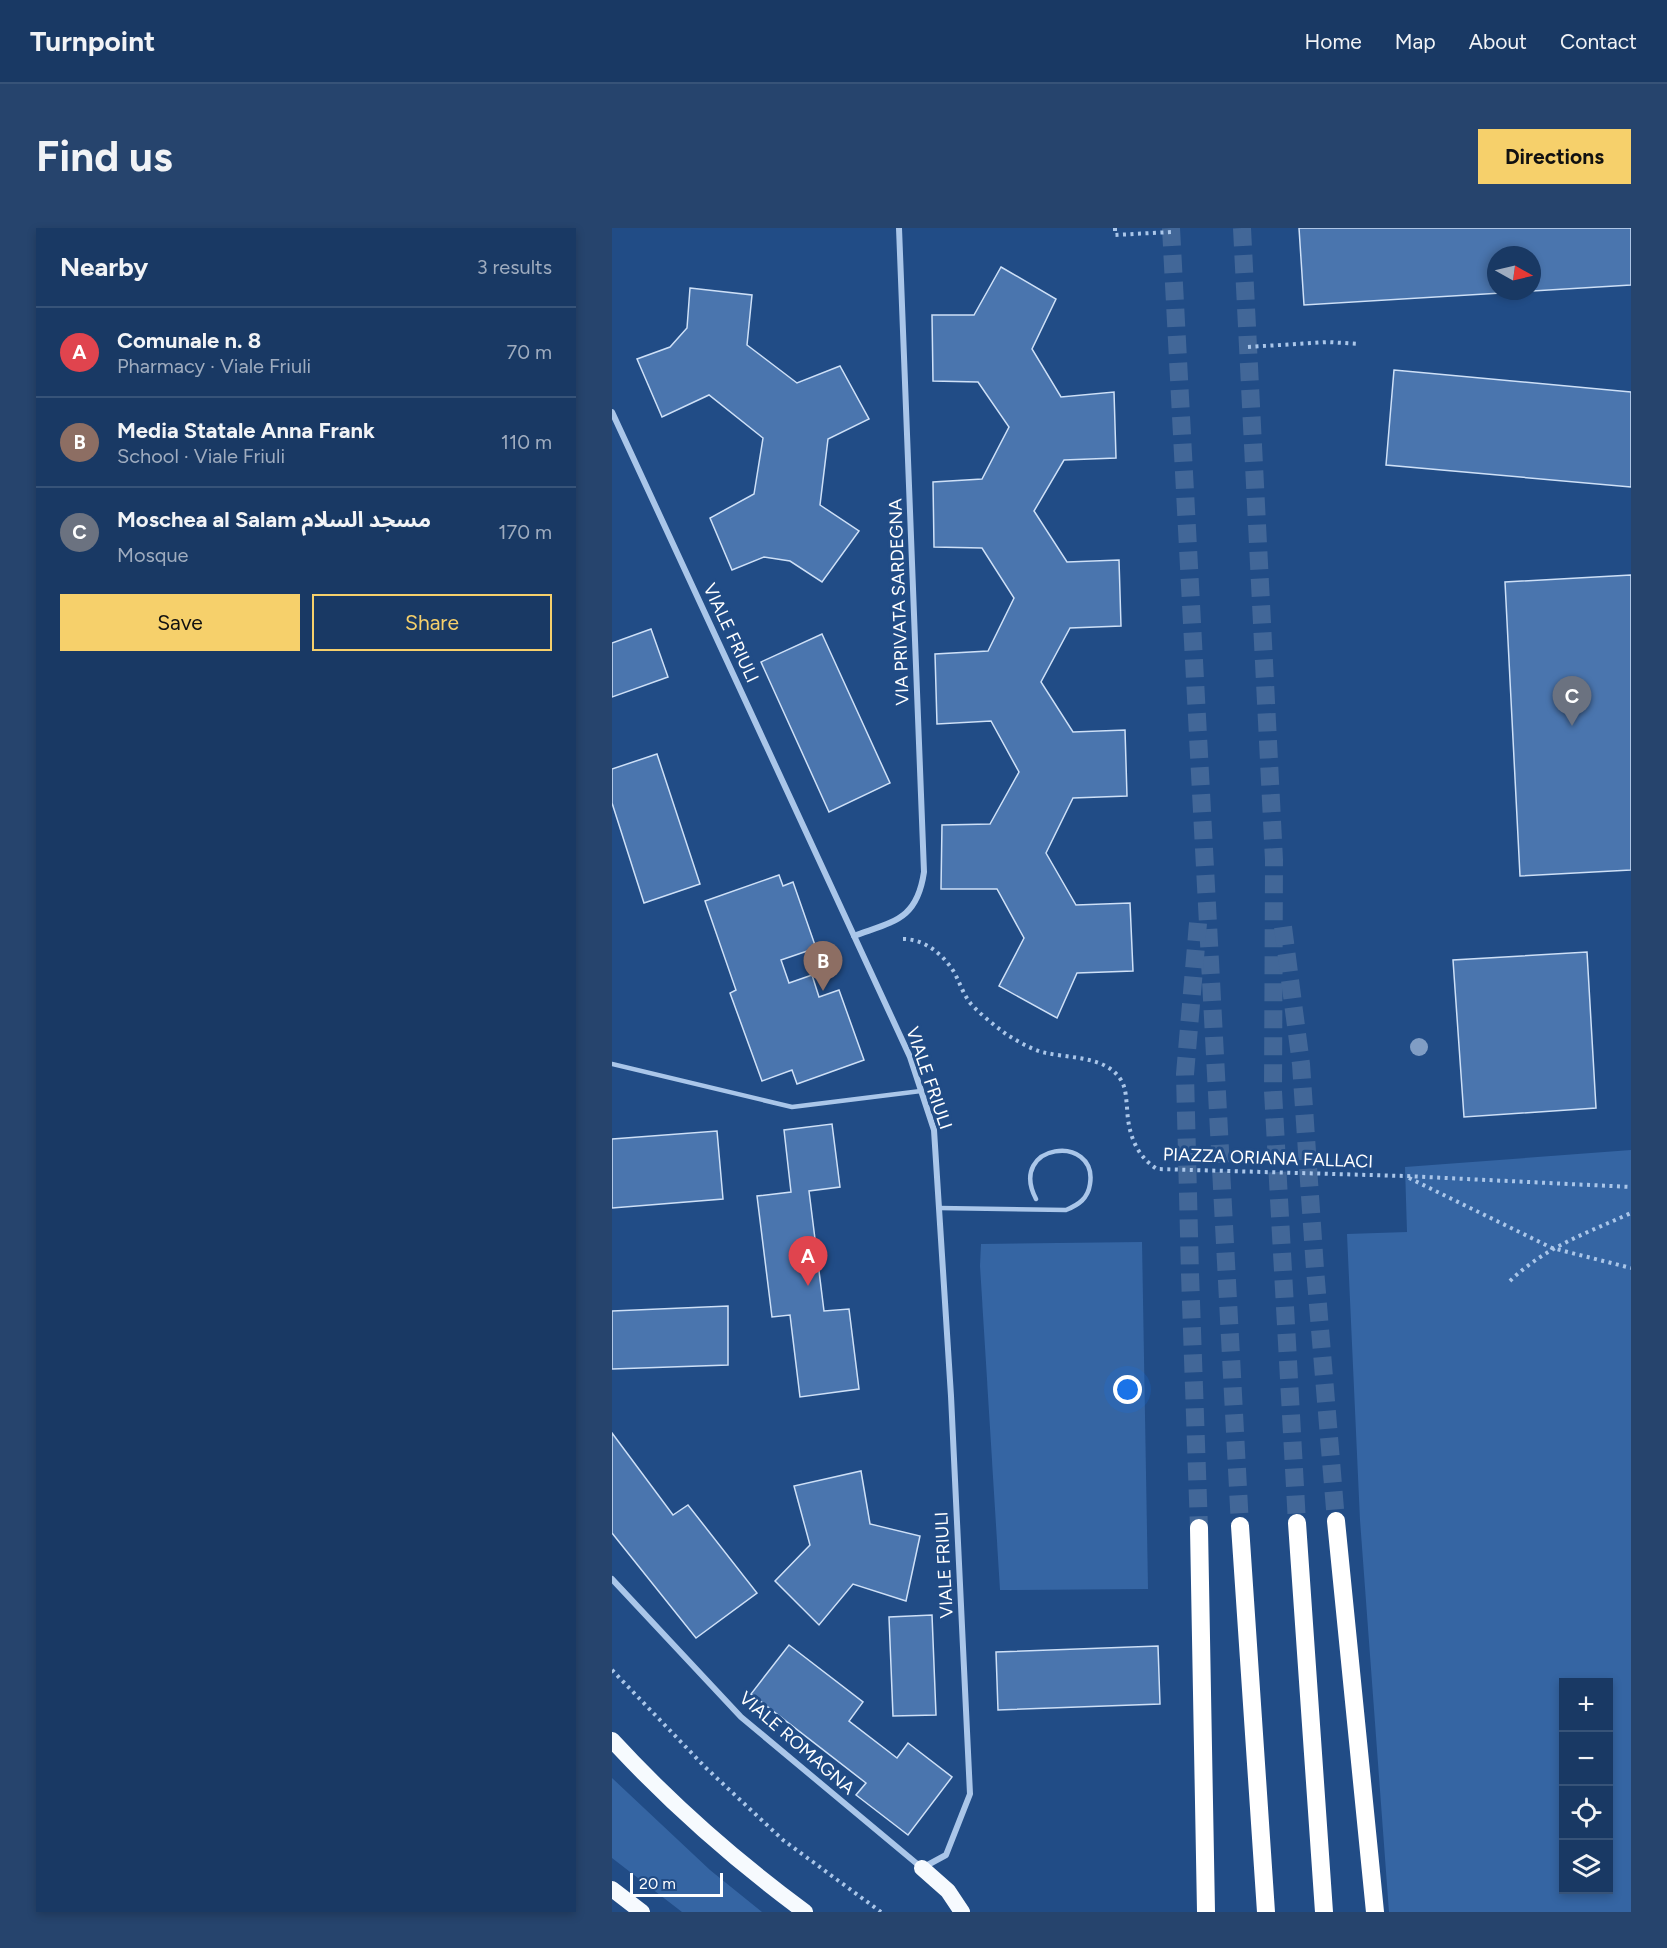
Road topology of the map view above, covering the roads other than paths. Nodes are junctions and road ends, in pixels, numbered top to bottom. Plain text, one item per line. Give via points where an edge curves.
1 (899, 228) edge
2 (612, 412) edge
3 (854, 936) junction
4 (612, 1064) edge
5 (921, 1091) junction
6 (1036, 1199) dead end
7 (939, 1208) junction
8 (1336, 1521) tunnel mouth
9 (1296, 1523) tunnel mouth
10 (1240, 1526) tunnel mouth
11 (1199, 1528) tunnel mouth
12 (612, 1579) edge
13 (612, 1740) edge
14 (922, 1868) junction
15 (612, 1889) edge
16 (642, 1912) edge
17 (805, 1912) edge
18 (962, 1912) edge
19 (1206, 1912) edge
20 (1266, 1912) edge
21 (1324, 1912) edge
22 (1375, 1912) edge

1 - 3 street, VIA PRIVATA SARDEGNA via 924,872 921,893 912,909 898,919
2 - 3 street, VIALE FRIULI
3 - 5 street, VIALE FRIULI via 910,1057
4 - 5 lane via 792,1107
5 - 7 street, VIALE FRIULI via 934,1130
6 - 7 lane via 1029,1180 1041,1156 1059,1149 1085,1162 1088,1192 1075,1207
7 - 14 street, VIALE FRIULI via 970,1794 946,1855
8 - 22 highway
9 - 21 highway
10 - 20 highway
11 - 19 highway
12 - 14 street, VIALE ROMAGNA via 741,1717
13 - 17 highway via 709,1834
14 - 18 highway via 948,1891
15 - 16 highway

